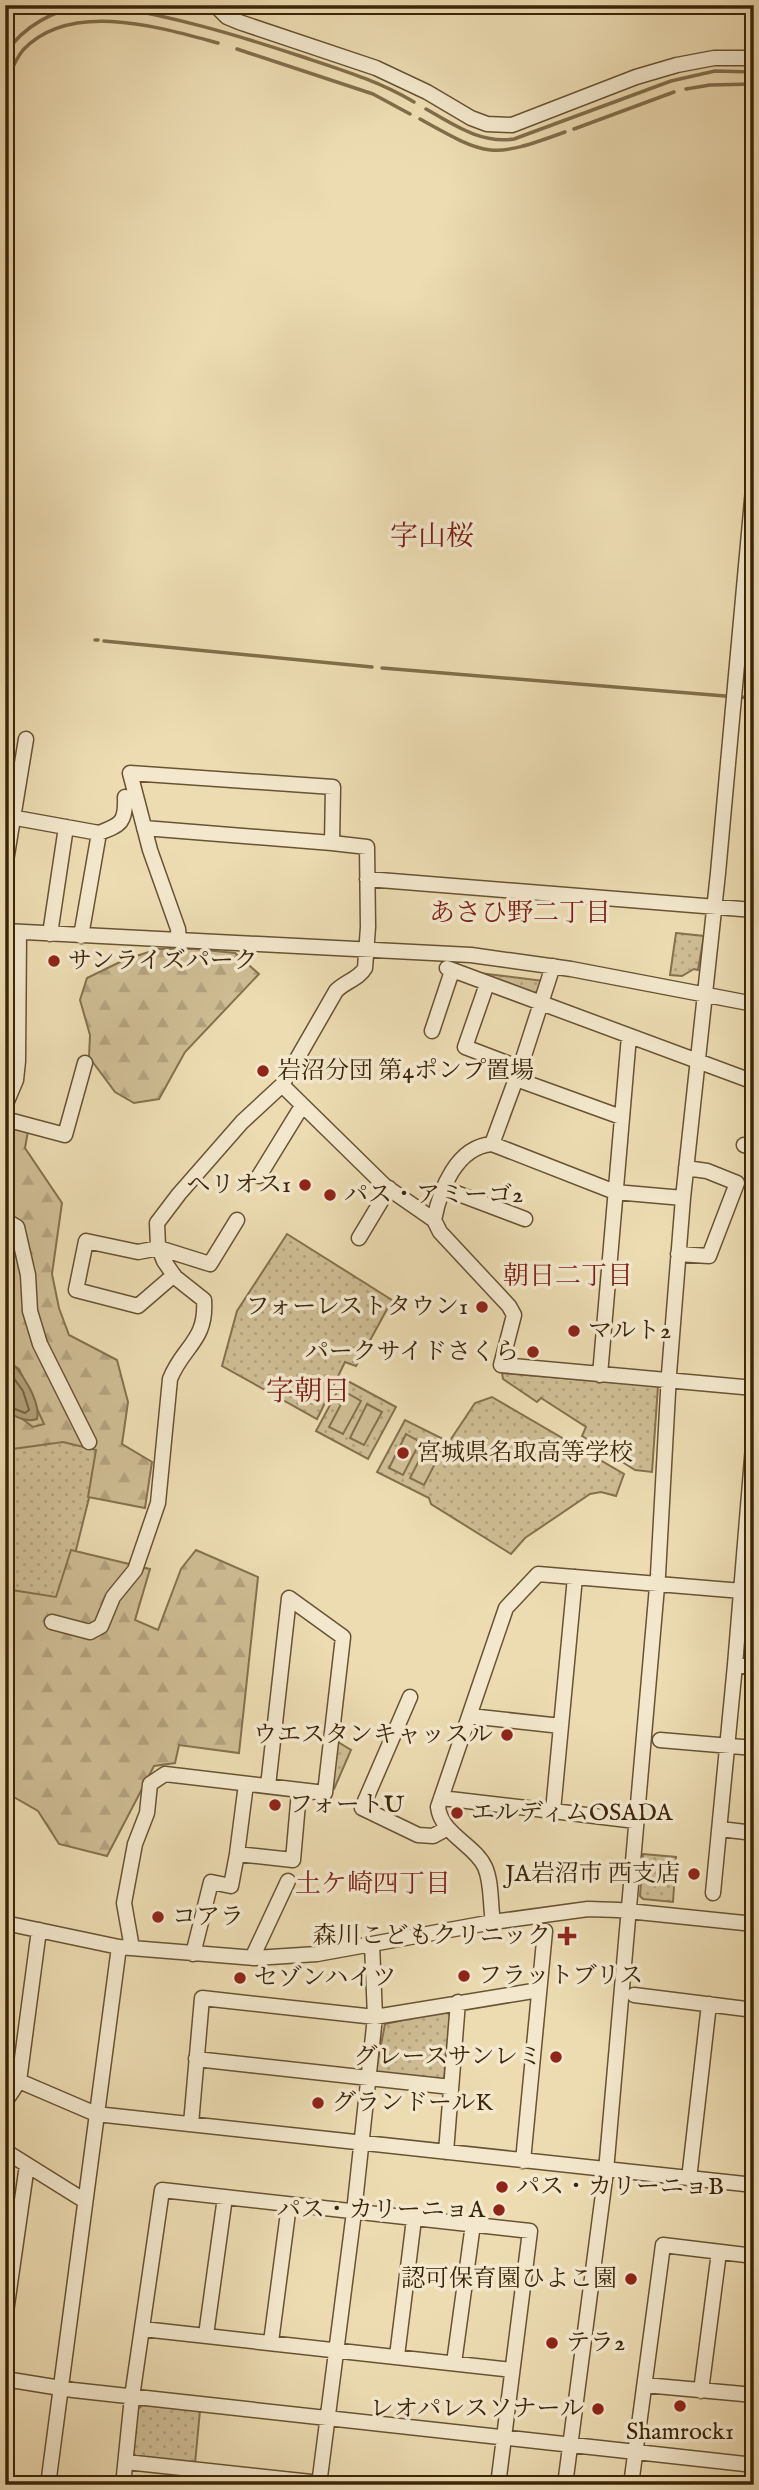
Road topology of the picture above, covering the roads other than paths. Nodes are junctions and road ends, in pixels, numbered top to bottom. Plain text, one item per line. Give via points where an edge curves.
1 (215, 5) edge
2 (754, 58) edge
3 (754, 478) edge
4 (26, 739) dead end
5 (125, 797) dead end
6 (9, 817) edge
7 (66, 827) junction
8 (145, 828) junction
9 (99, 833) junction
10 (332, 843) junction
11 (5, 867) edge
12 (367, 879) junction
13 (713, 907) junction
14 (754, 911) edge
15 (12, 932) edge
16 (50, 934) junction
17 (81, 936) junction
18 (179, 940) junction
19 (366, 949) junction
20 (553, 966) junction
21 (487, 984) junction
22 (703, 994) junction
23 (541, 1004) junction
24 (754, 1004) edge
25 (432, 1031) dead end
26 (629, 1036) junction
27 (697, 1061) junction
28 (85, 1063) dead end
29 (518, 1073) junction
30 (754, 1082) edge
31 (282, 1085) junction
32 (8, 1090) edge
33 (5, 1106) edge
34 (302, 1106) junction
35 (621, 1117) junction
36 (5, 1119) edge
37 (492, 1144) junction
38 (686, 1168) junction
39 (259, 1176) dead end
40 (389, 1188) junction
41 (443, 1188) junction
42 (615, 1192) junction
43 (683, 1198) junction
44 (525, 1219) dead end
45 (5, 1220) edge
46 (237, 1220) dead end
47 (434, 1220) junction
48 (359, 1238) dead end
49 (159, 1248) junction
50 (678, 1254) junction
51 (174, 1275) junction
52 (600, 1375) junction
53 (668, 1381) junction
54 (754, 1388) edge
55 (754, 1434) edge
56 (89, 1442) dead end
57 (749, 1538) edge
58 (575, 1577) junction
59 (657, 1584) junction
60 (747, 1591) edge
61 (52, 1622) dead end
62 (735, 1665) junction
63 (754, 1667) edge
64 (411, 1697) dead end
65 (470, 1716) junction
66 (561, 1726) junction
67 (660, 1740) dead end
68 (726, 1746) junction
69 (754, 1748) edge
70 (246, 1784) junction
71 (268, 1786) junction
72 (299, 1791) junction
73 (441, 1798) junction
74 (553, 1811) junction
75 (636, 1821) junction
76 (449, 1828) junction
77 (720, 1829) junction
78 (754, 1833) edge
79 (237, 1854) junction
80 (288, 1881) dead end
81 (713, 1893) dead end
82 (628, 1910) junction
83 (493, 1922) junction
84 (5, 1923) edge
85 (754, 1924) edge
86 (38, 1930) junction
87 (545, 1931) dead end
88 (372, 1944) junction
89 (125, 1948) junction
90 (193, 1954) junction
91 (252, 1958) junction
92 (539, 1990) junction
93 (634, 1995) dead end
94 (458, 2002) junction
95 (709, 2004) junction
96 (754, 2010) edge
97 (375, 2017) junction
98 (197, 2059) junction
99 (369, 2078) junction
100 (12, 2080) edge
101 (451, 2087) junction
102 (5, 2102) edge
103 (96, 2114) junction
104 (191, 2124) junction
105 (362, 2143) junction
106 (5, 2151) edge
107 (446, 2152) junction
108 (523, 2161) junction
109 (27, 2165) junction
110 (606, 2171) junction
111 (689, 2179) junction
112 (754, 2185) edge
113 (225, 2197) junction
114 (85, 2201) junction
115 (289, 2205) junction
116 (354, 2212) junction
117 (414, 2219) junction
118 (473, 2224) junction
119 (719, 2252) junction
120 (754, 2256) edge
121 (5, 2319) edge
122 (143, 2329) junction
123 (206, 2336) junction
124 (271, 2342) junction
125 (335, 2350) junction
126 (397, 2356) junction
127 (454, 2363) junction
128 (512, 2370) junction
129 (5, 2379) edge
130 (645, 2385) junction
131 (61, 2389) junction
132 (701, 2391) junction
133 (754, 2395) edge
134 (132, 2397) junction
135 (327, 2418) junction
136 (504, 2439) junction
137 (571, 2445) junction
138 (636, 2453) junction
139 (126, 2462) junction
140 (754, 2465) edge
141 (190, 2469) junction
142 (254, 2480) edge
143 (319, 2484) edge
144 (48, 2485) edge
145 (123, 2485) edge
146 (188, 2485) edge
147 (339, 2485) edge
148 (498, 2485) edge
149 (565, 2485) edge
150 (631, 2485) edge

1 - 2 street via 239,22 376,68 487,124 512,125 677,65 714,58
3 - 13 street
4 - 6 street
5 - 9 street via 123,820
6 - 7 street
6 - 11 street
7 - 9 street
7 - 16 street
8 - 10 street
8 - 10 street via 130,773 333,788
8 - 18 street
9 - 17 street
10 - 12 street via 367,848
12 - 13 street
12 - 19 street
13 - 14 street
13 - 22 street
15 - 16 street
15 - 32 street via 19,1062
16 - 17 street
17 - 18 street
18 - 19 street
19 - 20 street via 471,955
19 - 31 street via 364,971 336,991
20 - 22 street
20 - 23 street
21 - 23 street
21 - 25 street via 449,970
21 - 29 street via 465,1047
22 - 24 street
22 - 27 street
23 - 26 street
23 - 29 street
26 - 27 street
26 - 35 street
27 - 30 street
27 - 38 street
28 - 36 street via 65,1135
29 - 35 street
29 - 37 street
31 - 34 street
31 - 49 street via 242,1122 157,1223
32 - 33 street
34 - 39 street
34 - 40 street
35 - 42 street
37 - 41 street via 480,1145 467,1155
37 - 42 street
38 - 43 street
38 - 50 street via 737,1184 709,1256
40 - 47 street
40 - 48 street
41 - 44 street
41 - 47 street
42 - 43 street
42 - 52 street
43 - 50 street
45 - 56 street via 17,1227 24,1250 30,1311 40,1344
46 - 49 street via 210,1264
47 - 52 street via 514,1315 501,1365
49 - 51 street
49 - 51 street via 138,1252 86,1241 76,1290 138,1306
50 - 53 street
51 - 61 street via 204,1300 205,1315 198,1338 176,1364 170,1379 158,1503 144,1548 101,1626 90,1632
52 - 53 street
53 - 54 street
53 - 59 street
55 - 57 street
57 - 60 street
58 - 59 street
58 - 65 street via 538,1574 506,1608
58 - 66 street
59 - 60 street
59 - 75 street
60 - 62 street
62 - 63 street
62 - 68 street
64 - 76 street via 362,1808 418,1835 433,1836
65 - 66 street
65 - 73 street
66 - 74 street
67 - 68 street
68 - 69 street
68 - 77 street
70 - 71 street
70 - 79 street
70 - 89 street via 165,1774 150,1784 124,1903
71 - 72 street
71 - 72 street via 289,1598 343,1637 325,1793
72 - 79 street via 293,1860
73 - 74 street
73 - 76 street via 439,1815
74 - 75 street
75 - 82 street
76 - 83 street via 484,1865
77 - 78 street
77 - 81 street
79 - 90 street via 230,1886 211,1882
80 - 91 street
82 - 83 street via 587,1909
82 - 85 street
82 - 110 street
83 - 88 street
84 - 86 street
86 - 89 street
86 - 100 street
87 - 92 street
88 - 91 street via 317,1954
88 - 97 street
89 - 90 street
89 - 103 street
90 - 91 street
92 - 94 street
92 - 108 street
93 - 95 street
94 - 97 street
94 - 101 street
95 - 96 street
95 - 111 street
97 - 98 street via 202,1998
97 - 99 street
98 - 99 street
98 - 104 street
99 - 101 street
99 - 105 street
100 - 102 street
100 - 103 street
101 - 107 street
103 - 104 street
103 - 114 street
104 - 105 street
105 - 107 street
105 - 116 street
106 - 109 street
107 - 108 street
108 - 110 street
109 - 114 street
109 - 121 street
110 - 111 street
110 - 137 street
111 - 112 street
113 - 115 street
113 - 122 street via 162,2190
113 - 123 street
114 - 131 street
115 - 116 street
115 - 124 street
116 - 117 street
116 - 125 street
117 - 118 street
117 - 126 street
118 - 127 street
118 - 128 street via 530,2231
119 - 120 street
119 - 130 street via 663,2245
119 - 132 street
122 - 123 street
122 - 134 street
123 - 124 street
124 - 125 street
125 - 126 street
125 - 135 street
126 - 127 street
127 - 128 street
128 - 136 street
129 - 131 street
130 - 132 street
130 - 138 street
131 - 134 street
131 - 144 street
132 - 133 street
134 - 135 street
134 - 139 street
135 - 136 street
135 - 143 street
136 - 137 street
136 - 148 street
137 - 138 street
137 - 149 street
138 - 140 street
138 - 150 street
139 - 141 street
139 - 145 street
141 - 142 street
141 - 146 street
142 - 143 street
143 - 147 street

